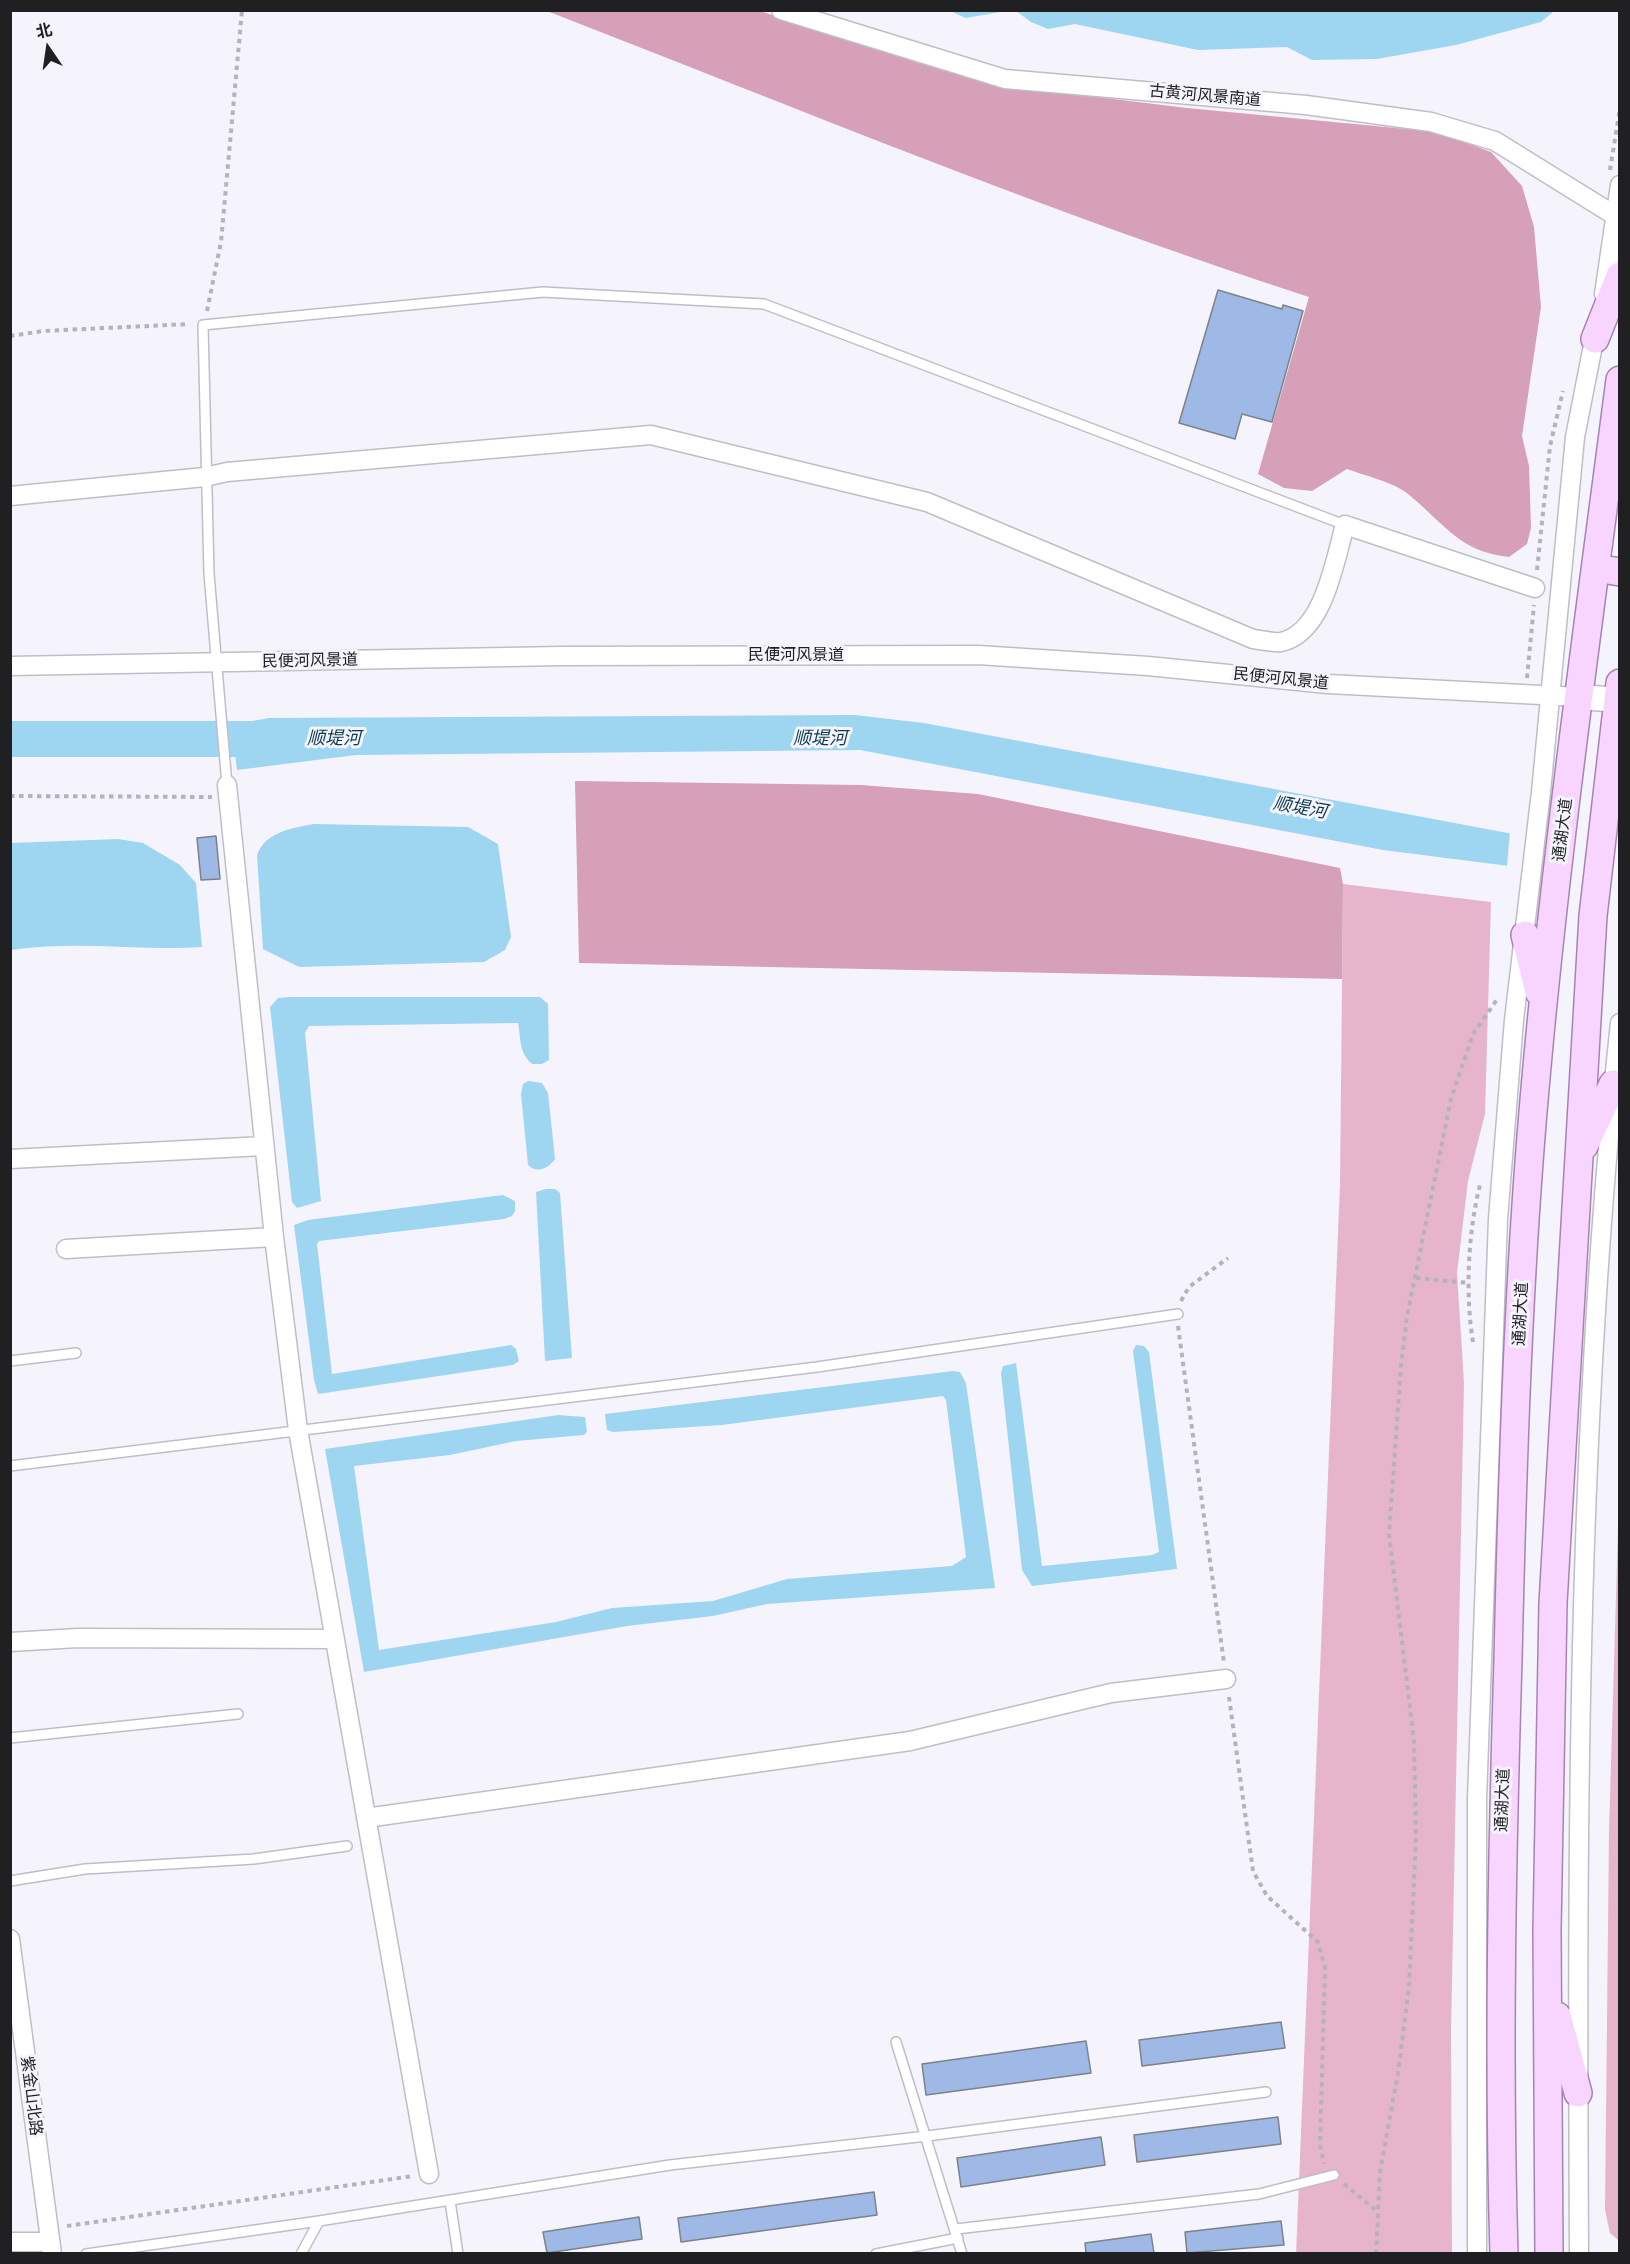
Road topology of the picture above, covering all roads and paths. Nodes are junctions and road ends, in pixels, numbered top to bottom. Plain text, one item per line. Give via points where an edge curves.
1 (242, 10) edge
2 (781, 10) edge
3 (1620, 185) edge
4 (1614, 215) junction
5 (1620, 276) edge
6 (203, 326) junction
7 (10, 336) edge
8 (1595, 339) junction
9 (1620, 380) edge
10 (205, 477) junction
11 (10, 496) edge
12 (1345, 525) junction
13 (1608, 567) edge
14 (1535, 588) dead end
15 (10, 666) edge
16 (217, 669) junction
17 (1619, 695) edge
18 (1550, 696) junction
19 (1580, 697) junction
20 (227, 791) junction
21 (10, 796) edge
22 (1542, 896) junction
23 (1525, 935) junction
24 (1501, 995) dead end
25 (1544, 1013) junction
26 (1620, 1023) edge
27 (1613, 1084) junction
28 (264, 1146) junction
29 (10, 1159) edge
30 (1578, 1160) junction
31 (274, 1237) junction
32 (66, 1249) dead end
33 (1228, 1258) dead end
34 (1416, 1278) junction
35 (1470, 1283) dead end
36 (1178, 1314) junction
37 (76, 1353) dead end
38 (10, 1361) edge
39 (298, 1430) junction
40 (10, 1466) edge
41 (334, 1639) junction
42 (10, 1642) edge
43 (1226, 1679) junction
44 (238, 1714) dead end
45 (10, 1738) edge
46 (366, 1818) junction
47 (346, 1846) dead end
48 (10, 1881) edge
49 (10, 1939) edge
50 (1548, 1983) junction
51 (17, 2036) edge
52 (896, 2042) dead end
53 (1266, 2092) dead end
54 (1578, 2092) junction
55 (927, 2136) junction
56 (429, 2174) joint
57 (1334, 2175) junction
58 (450, 2201) junction
59 (1378, 2212) junction
60 (320, 2221) junction
61 (957, 2233) junction
62 (50, 2241) edge
63 (10, 2242) edge
64 (86, 2253) edge
65 (301, 2253) edge
66 (458, 2253) edge
67 (876, 2253) edge
68 (962, 2253) edge
69 (1377, 2253) edge
70 (1477, 2253) edge
71 (1504, 2253) edge
72 (1549, 2253) edge
73 (1579, 2253) edge

1 - 6 path via 221,242 213,297
2 - 4 street, 古黄河风景南道 via 1005,79 1306,105 1431,122 1495,141
3 - 4 street
4 - 8 street
5 - 8 main road
6 - 7 path via 174,323
6 - 10 lane
6 - 12 lane via 543,292 764,304
8 - 18 street via 1575,438
9 - 13 main road, 通湖大道
10 - 11 street
10 - 12 street via 651,435 927,502 1235,632 1280,642 1298,633 1323,602
10 - 16 lane via 208,574
12 - 14 street
13 - 19 main road, 通湖大道
15 - 16 street, 民便河风景道
16 - 18 street, 民便河风景道 via 562,656 978,655 1148,666 1328,684
16 - 20 lane
17 - 19 street
17 - 30 main road via 1593,916
18 - 19 street, 民便河风景道
18 - 22 street via 1540,792
19 - 22 main road, 通湖大道 via 1564,812
20 - 21 path
20 - 28 street
22 - 23 street
22 - 25 main road, 通湖大道
23 - 25 main road
23 - 70 street via 1514,1020 1492,1333 1476,1799
24 - 34 path via 1473,1034 1451,1099
25 - 71 main road, 通湖大道 via 1530,1148 1514,1442 1500,1982
26 - 27 street
27 - 30 main road
27 - 54 street via 1583,1604
28 - 29 street
28 - 31 street
30 - 50 main road via 1553,1603
31 - 32 street
31 - 39 street
33 - 36 path via 1189,1287
34 - 35 path
34 - 59 path via 1401,1365 1389,1534 1413,1741 1416,1838 1409,1987 1380,2172
36 - 39 lane via 817,1367
36 - 43 path
37 - 38 lane
39 - 40 lane
39 - 41 street
41 - 42 street via 78,1638
41 - 46 street
43 - 46 street via 1111,1693 910,1741
43 - 57 path via 1253,1871 1267,1896 1318,1942 1325,1968 1320,2145 1321,2158
44 - 45 lane
46 - 56 street
47 - 48 lane via 254,1859 85,1869
49 - 51 street, 紫金山北路
50 - 54 main road
50 - 72 main road
51 - 62 street, 紫金山北路
52 - 55 lane
53 - 55 lane
54 - 73 street
55 - 58 lane via 670,2165
55 - 61 lane
56 - 62 path
57 - 59 path
57 - 61 lane via 1259,2194
58 - 60 lane
58 - 66 lane
59 - 69 path
60 - 64 lane
60 - 65 lane
61 - 67 lane
61 - 68 lane
62 - 63 street

